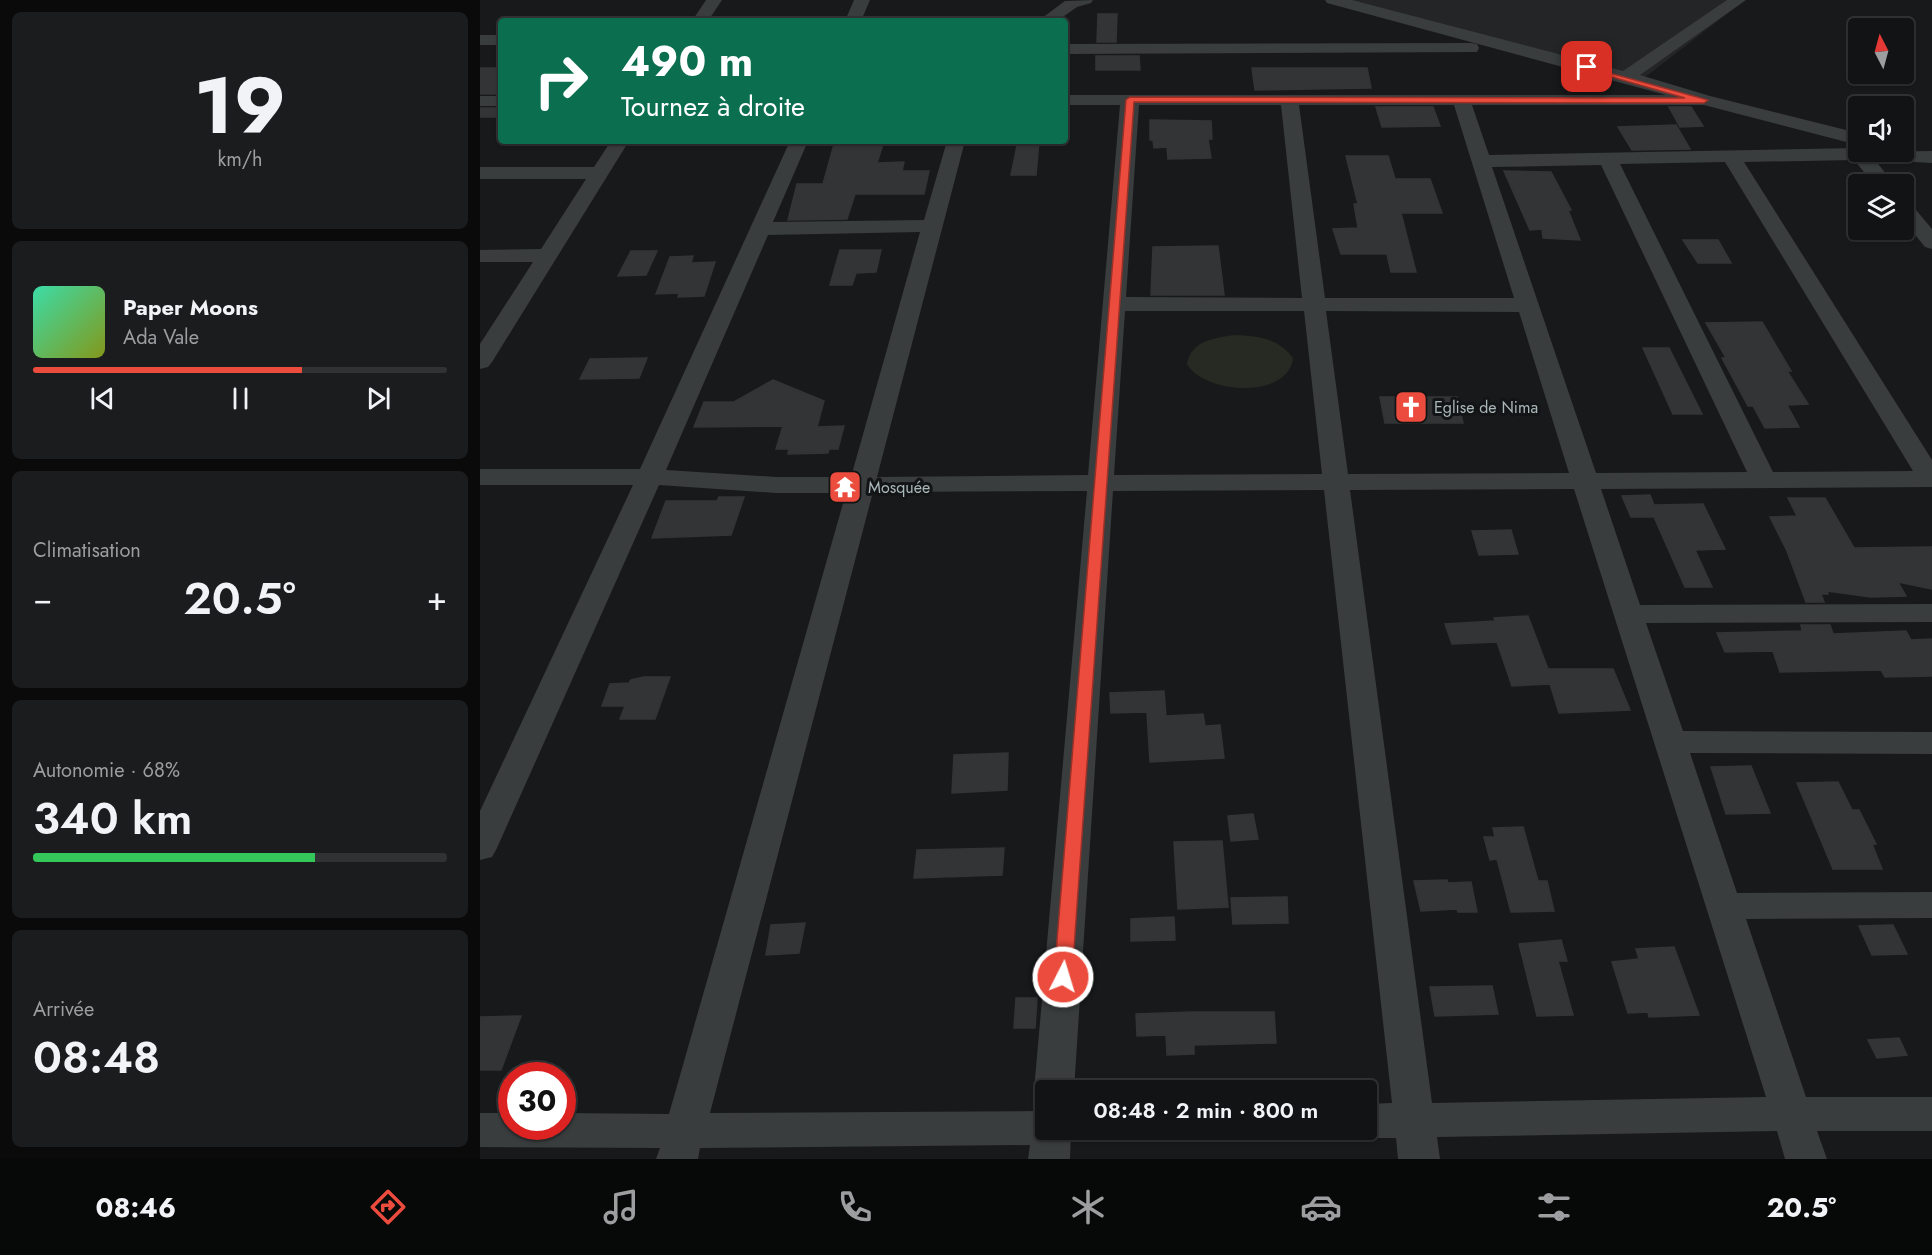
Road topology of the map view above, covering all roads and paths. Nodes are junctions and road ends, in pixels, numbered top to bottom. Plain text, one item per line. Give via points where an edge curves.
1 (714, 0) edge
2 (862, 0) edge
3 (1085, 0) edge
4 (1333, 0) edge
5 (1738, 0) edge
6 (702, 18) edge
7 (854, 18) edge
8 (1050, 18) edge
9 (480, 40) edge
10 (498, 40) edge
11 (1508, 48) junction
12 (1068, 49) edge
13 (1626, 77) junction
14 (1289, 99) junction
15 (1068, 100) edge
16 (1130, 100) junction
17 (1461, 100) junction
18 (1704, 100) junction
19 (480, 101) edge
20 (498, 101) edge
21 (1848, 143) edge
22 (619, 144) edge
23 (798, 144) edge
24 (955, 144) edge
25 (1848, 147) edge
26 (1914, 152) edge
27 (1914, 154) edge
28 (1731, 157) junction
29 (1932, 157) edge
30 (1608, 159) junction
31 (1481, 161) junction
32 (480, 173) edge
33 (599, 173) junction
34 (1914, 220) edge
35 (931, 226) junction
36 (759, 229) junction
37 (1932, 243) edge
38 (480, 255) edge
39 (548, 255) junction
40 (1115, 304) junction
41 (1315, 304) junction
42 (1528, 305) junction
43 (481, 360) edge
44 (480, 477) edge
45 (650, 477) junction
46 (1932, 479) edge
47 (1764, 480) junction
48 (1586, 481) junction
49 (1101, 483) junction
50 (1336, 483) junction
51 (863, 485) junction
52 (1629, 614) junction
53 (1932, 614) edge
54 (1671, 742) junction
55 (1932, 743) edge
56 (480, 848) edge
57 (1932, 905) edge
58 (1724, 906) junction
59 (1055, 1080) edge
60 (1791, 1114) junction
61 (1932, 1114) edge
62 (1415, 1120) junction
63 (1377, 1121) edge
64 (1035, 1129) edge
65 (480, 1130) edge
66 (1050, 1140) edge
67 (681, 1145) edge
68 (1049, 1159) edge
69 (1419, 1159) edge
70 (1806, 1159) edge

1 - 6 street
2 - 7 street
3 - 8 street
4 - 11 street
5 - 13 street
9 - 10 street
11 - 12 street
11 - 13 street
13 - 18 street
14 - 16 street
14 - 17 street
14 - 41 street
15 - 16 street
16 - 40 street
17 - 18 street
17 - 31 street
18 - 21 street
19 - 20 street
22 - 33 street
23 - 36 street
24 - 35 street
25 - 28 street
26 - 29 street
27 - 29 street
28 - 30 street
28 - 46 street
30 - 31 street
30 - 47 street
31 - 42 street
32 - 33 street
33 - 39 street
34 - 37 street
35 - 36 street
35 - 51 street
36 - 45 street
38 - 39 street
39 - 43 street
40 - 41 street
40 - 49 street
41 - 42 street
41 - 50 street
42 - 48 street
44 - 45 street
45 - 51 street via 776,485
45 - 56 street
46 - 47 street
47 - 48 street
48 - 50 street
48 - 52 street
49 - 50 street
49 - 51 street
49 - 59 street
50 - 62 street
51 - 67 street
52 - 53 street
52 - 54 street
54 - 55 street
54 - 58 street
57 - 58 street
58 - 60 street
60 - 61 street
60 - 62 street
60 - 70 street
62 - 63 street
62 - 69 street
64 - 67 street
65 - 67 street
66 - 68 street

